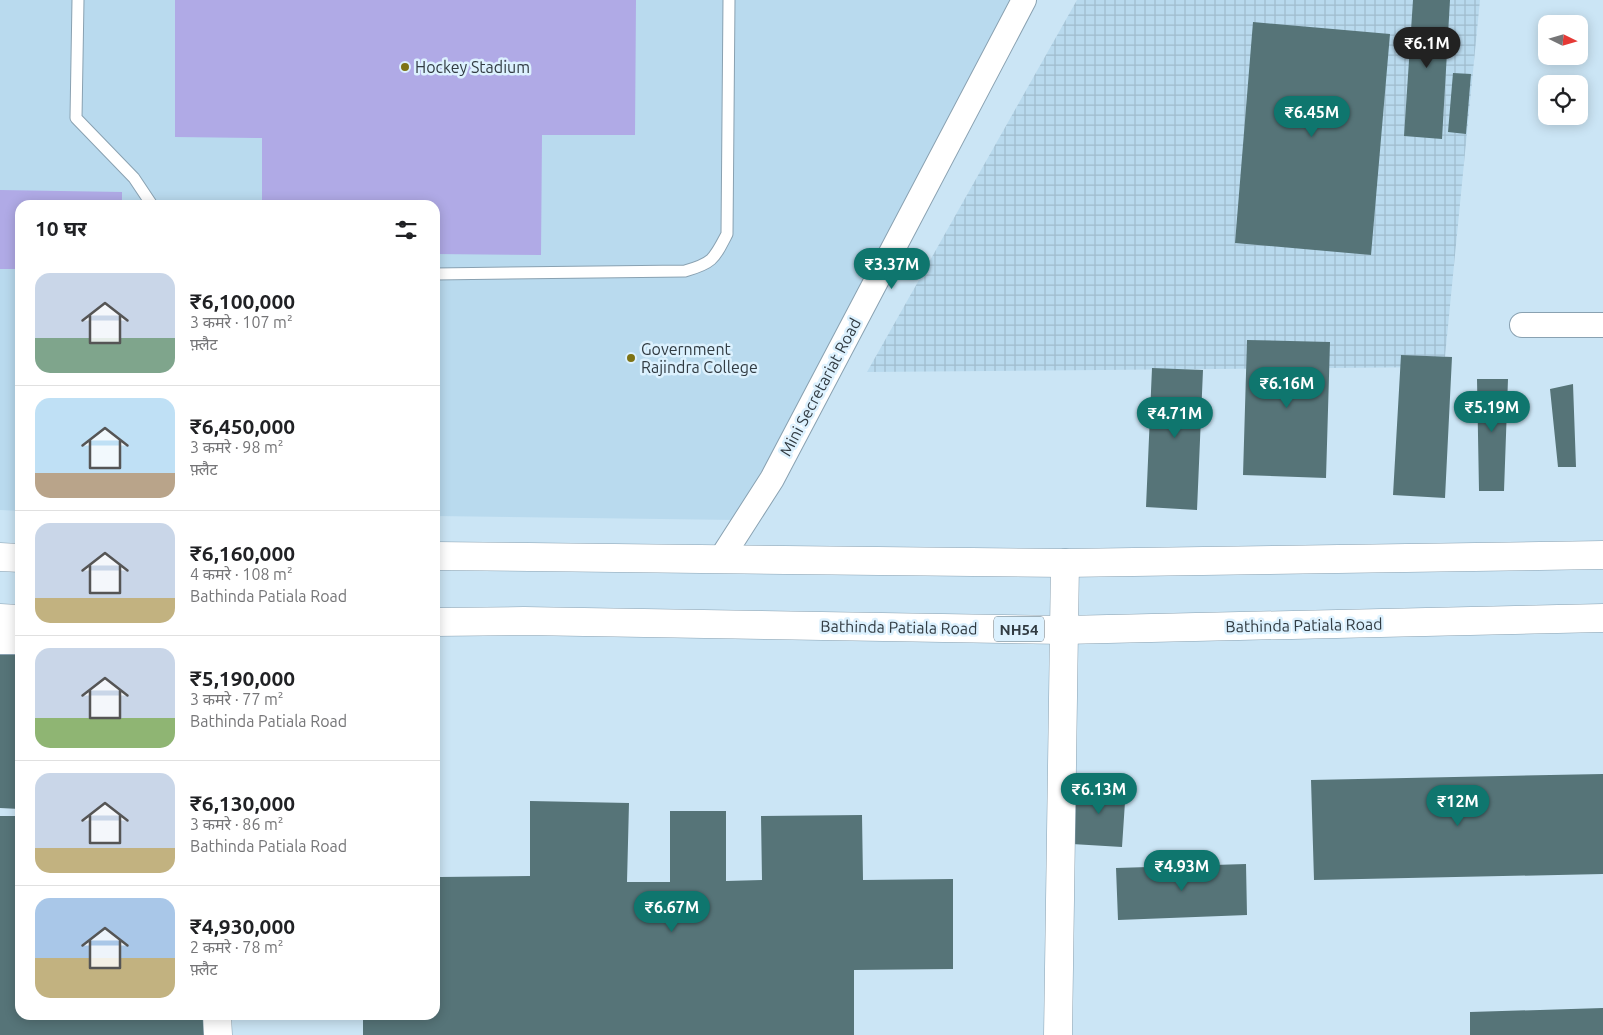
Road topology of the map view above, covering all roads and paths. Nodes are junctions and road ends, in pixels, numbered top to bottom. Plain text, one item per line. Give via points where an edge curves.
1 (78, 0) edge
2 (729, 0) edge
3 (1024, 0) edge
4 (149, 200) edge
5 (440, 274) edge
6 (1522, 325) dead end
7 (1603, 325) edge
8 (1603, 555) edge
9 (440, 556) edge
10 (0, 558) edge
11 (15, 558) edge
12 (722, 558) junction
13 (1065, 563) junction
14 (0, 618) edge
15 (1603, 618) edge
16 (15, 619) edge
17 (440, 622) edge
18 (1064, 630) junction
19 (0, 642) edge
20 (15, 642) edge
21 (217, 1020) edge
22 (218, 1035) edge
23 (1058, 1035) edge

1 - 4 lane via 76,118 134,178
2 - 5 lane via 727,234 718,252 706,265 685,271
3 - 12 street, Mini Secretariat Road via 772,479
6 - 7 street
8 - 13 main road
9 - 12 main road
10 - 11 main road
12 - 13 main road
13 - 18 main road
14 - 16 main road
15 - 18 main road, Bathinda Patiala Road / NH54
17 - 18 main road, Bathinda Patiala Road / NH54
18 - 23 main road
19 - 20 street
21 - 22 main road

